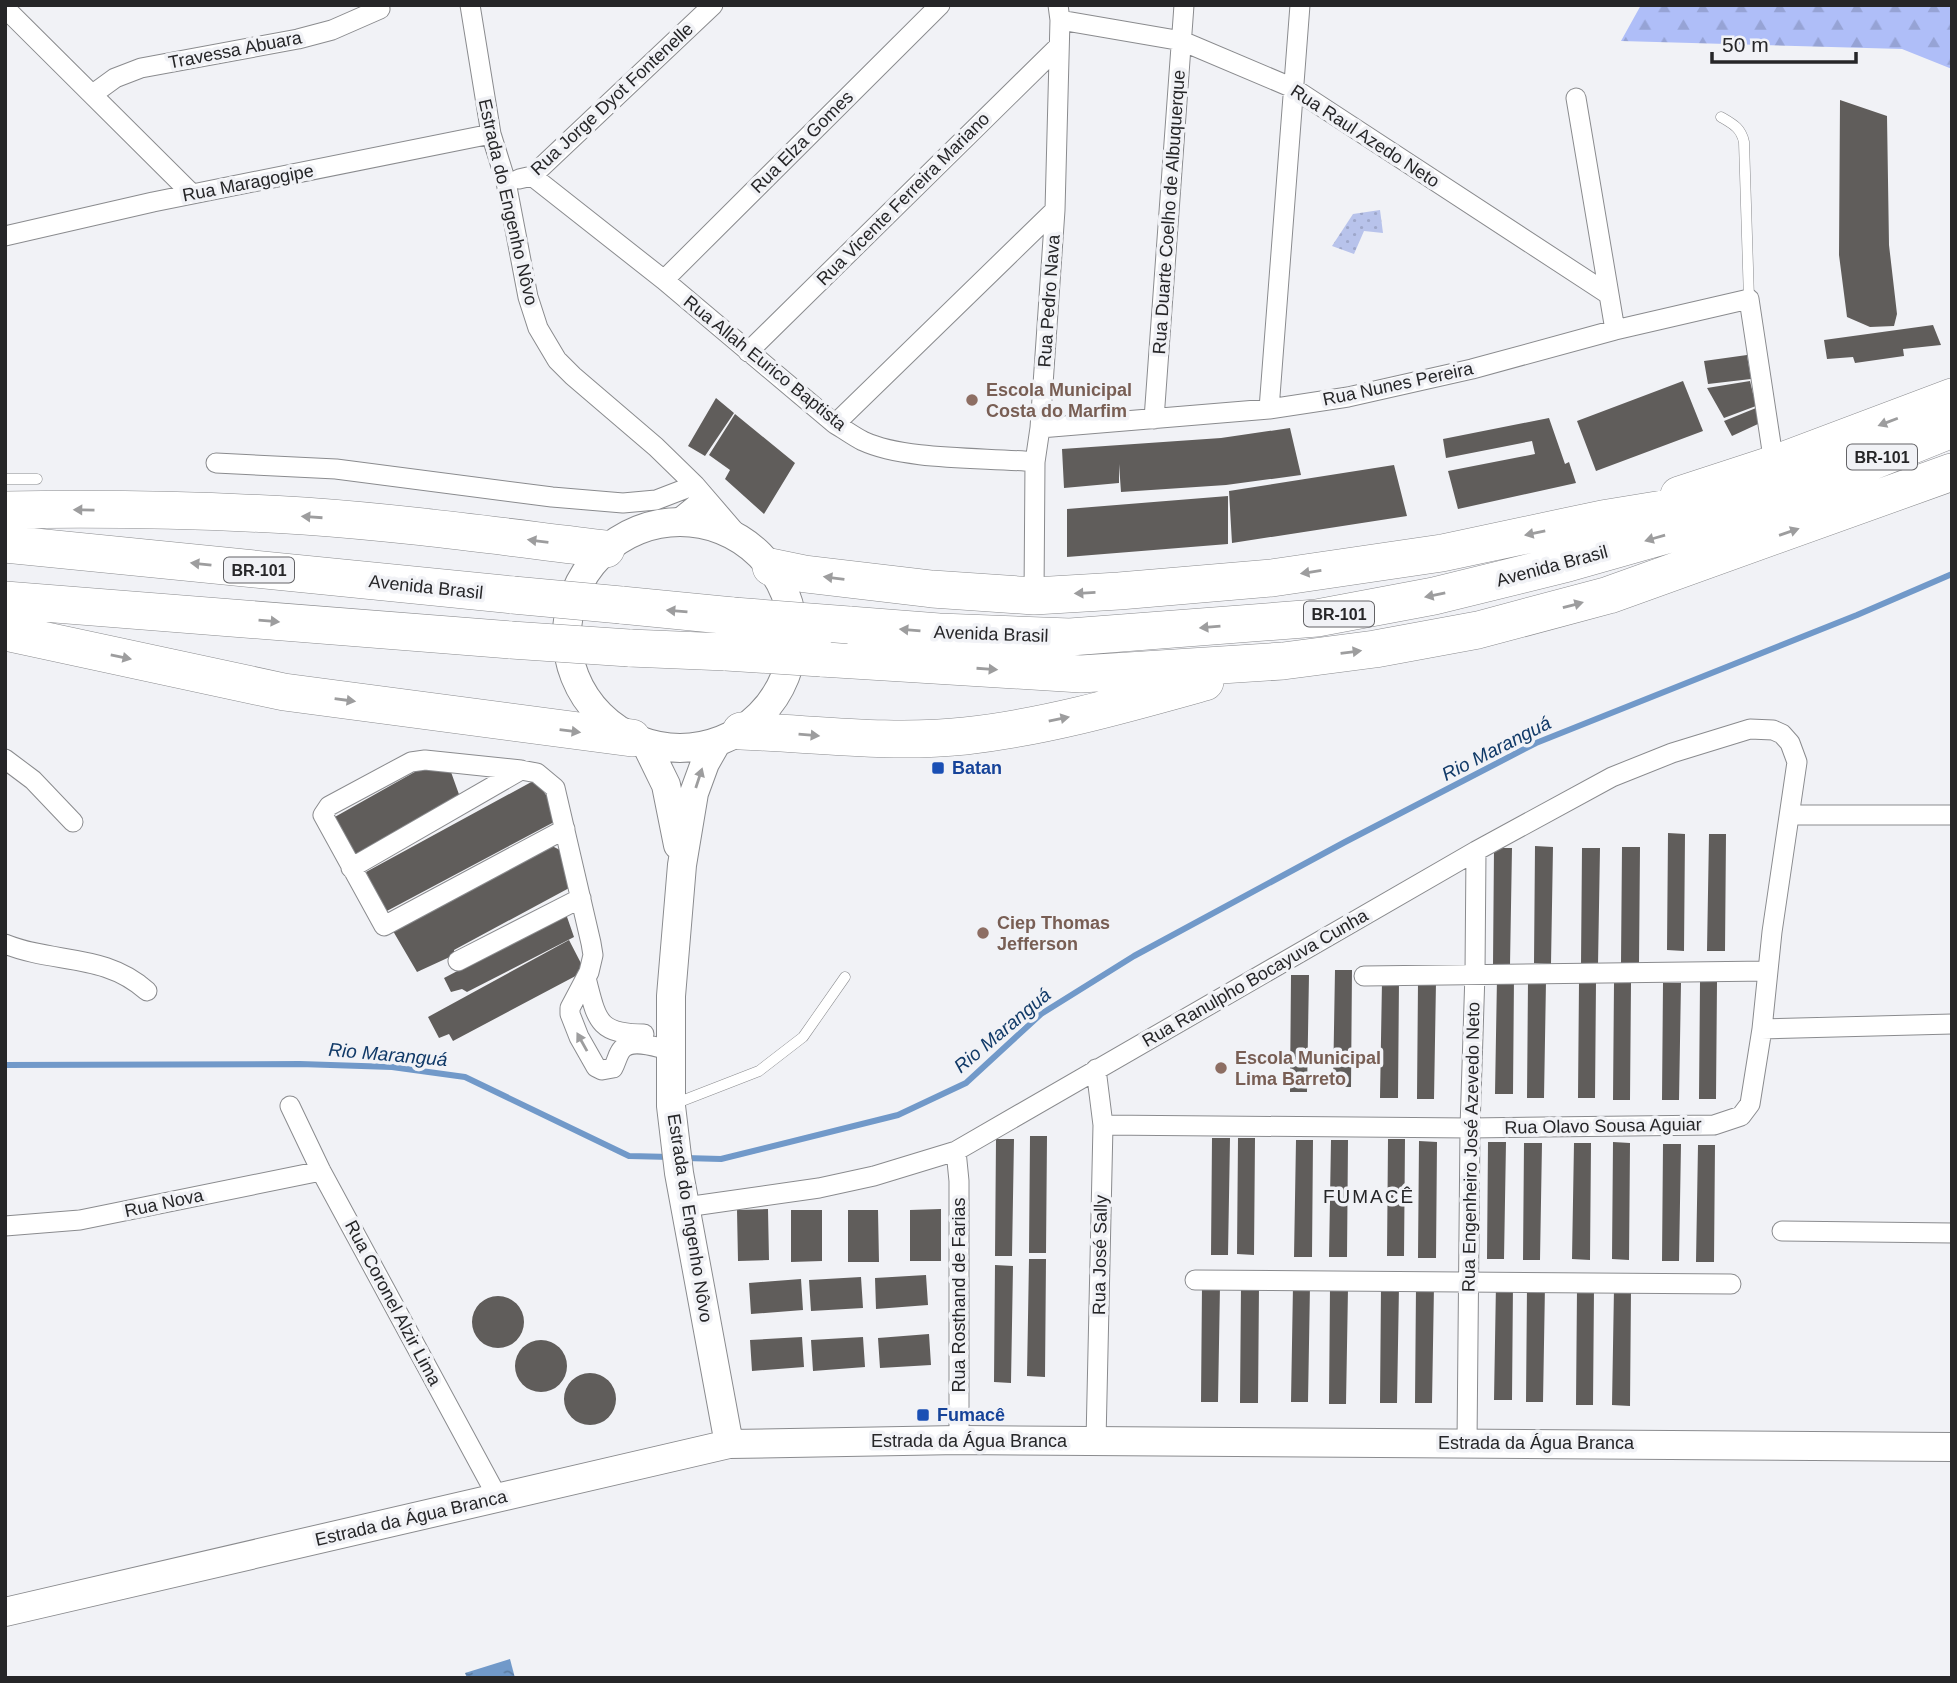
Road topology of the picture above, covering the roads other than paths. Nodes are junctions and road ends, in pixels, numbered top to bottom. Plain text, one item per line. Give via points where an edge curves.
1 (470, 5) edge
2 (713, 5) edge
3 (940, 5) edge
4 (1184, 5) edge
5 (1300, 5) edge
6 (5, 8) edge
7 (380, 9) dead end
8 (1059, 13) edge
9 (1182, 41) junction
10 (1058, 47) junction
11 (1293, 88) junction
12 (93, 94) junction
13 (1576, 98) dead end
14 (1721, 117) dead end
15 (491, 134) junction
16 (532, 176) junction
17 (506, 181) junction
18 (192, 194) junction
19 (1055, 210) junction
20 (5, 236) edge
21 (664, 280) junction
22 (1608, 294) junction
23 (1749, 299) junction
24 (1615, 330) junction
25 (748, 352) junction
26 (1951, 402) edge
27 (1269, 409) junction
28 (1154, 418) junction
29 (835, 424) junction
30 (1040, 428) junction
31 (1035, 462) junction
32 (216, 463) dead end
33 (1774, 464) junction
34 (1952, 472) edge
35 (5, 479) edge
36 (37, 479) dead end
37 (1813, 485) junction
38 (700, 491) junction
39 (5, 510) edge
40 (1602, 519) junction
41 (674, 522) junction
42 (744, 542) junction
43 (5, 544) edge
44 (606, 549) junction
45 (771, 567) junction
46 (1034, 596) junction
47 (5, 600) edge
48 (5, 632) edge
49 (1283, 661) junction
50 (729, 737) junction
51 (639, 741) junction
52 (5, 759) edge
53 (1797, 762) joint
54 (521, 770) junction
55 (1790, 815) junction
56 (1952, 815) edge
57 (73, 822) dead end
58 (565, 829) junction
59 (1476, 851) junction
60 (682, 864) junction
61 (351, 868) junction
62 (581, 898) junction
63 (5, 944) edge
64 (458, 961) dead end
65 (1768, 971) junction
66 (1475, 973) junction
67 (1364, 976) dead end
68 (845, 977) dead end
69 (586, 978) junction
70 (147, 991) dead end
71 (1952, 1024) edge
72 (1762, 1029) junction
73 (670, 1042) junction
74 (1096, 1069) junction
75 (290, 1106) dead end
76 (671, 1106) junction
77 (1103, 1125) junction
78 (1469, 1128) junction
79 (956, 1151) junction
80 (321, 1171) junction
81 (686, 1208) junction
82 (5, 1226) edge
83 (1782, 1231) dead end
84 (1952, 1233) edge
85 (1195, 1280) dead end
86 (1468, 1282) junction
87 (1731, 1284) dead end
88 (959, 1440) junction
89 (1096, 1441) junction
90 (1466, 1443) junction
91 (729, 1444) junction
92 (1952, 1447) edge
93 (498, 1498) junction
94 (5, 1612) edge

1 - 15 street, Estrada do Engenho Nôvo
2 - 16 street, Rua Jorge Dyot Fontenelle
3 - 21 street, Rua Elza Gomes
4 - 9 street, Rua Duarte Coelho de Albuquerque
5 - 11 street
6 - 12 street
7 - 12 street, Travessa Abuara via 298,39 141,68 115,78
8 - 9 street, Rua Raul Azedo Neto
8 - 10 street, Rua Pedro Nava
9 - 11 street, Rua Raul Azedo Neto
9 - 28 street, Rua Duarte Coelho de Albuquerque
10 - 19 street, Rua Pedro Nava
10 - 25 street, Rua Vicente Ferreira Mariano
11 - 22 street, Rua Raul Azedo Neto
11 - 27 street
12 - 18 street
13 - 22 street
14 - 23 lane via 1742,132 1744,142
15 - 17 street, Estrada do Engenho Nôvo
15 - 18 street, Rua Maragogipe
16 - 17 street, Rua Jorge Dyot Fontenelle
16 - 21 street, Rua Allah Eurico Baptista
17 - 38 street, Estrada do Engenho Nôvo via 528,296 547,345 573,376
18 - 20 street, Rua Maragogipe
19 - 29 street
19 - 30 street, Rua Pedro Nava
21 - 25 street, Rua Allah Eurico Baptista
22 - 24 street
23 - 24 street, Rua Nunes Pereira
23 - 33 street
24 - 27 street, Rua Nunes Pereira via 1472,369
25 - 29 street, Rua Allah Eurico Baptista
26 -> 33 highway
26 - 37 highway, Avenida Brasil / BR-101
27 - 28 street, Rua Nunes Pereira
28 - 30 street, Rua Nunes Pereira
29 - 31 street, Rua Allah Eurico Baptista via 885,448
30 - 31 street, Rua Pedro Nava
31 - 46 street, Rua Pedro Nava
32 - 38 street via 336,469 623,503
33 - 40 highway
49 -> 34 highway, Avenida Brasil / BR-101 via 1478,630 1609,595
35 - 36 lane
37 - 40 highway
37 -> 43 highway, Avenida Brasil / BR-101, bridge via 1716,521 1434,596 1317,618 1070,637 939,632 513,596
38 - 41 street
38 - 42 street, Estrada do Engenho Nôvo
44 -> 39 highway via 303,516
40 -> 46 highway via 1442,553 1272,578
41 - 42 main road via 711,526
41 - 44 main road via 637,530
42 - 45 main road
44 - 51 main road via 586,570 573,595 566,623 567,651 574,678 588,703 607,723
46 -> 45 highway via 932,589
45 - 50 main road via 789,601 794,637 787,674 769,706
47 -> 49 highway, Avenida Brasil / BR-101, bridge via 511,640 1081,674
48 -> 51 highway via 284,692
50 -> 49 highway via 908,739 1012,730
50 - 51 main road via 694,748
60 -> 50 main road, Estrada do Engenho Nôvo via 697,784 709,753
51 - 60 main road, Estrada do Engenho Nôvo via 666,785
52 - 57 street via 33,780
53 - 55 street, Rua Olavo Sousa Aguiar
53 - 59 street, Rua Ranulpho Bocayuva Cunha via 1782,734 1750,729 1612,777
54 - 58 street via 537,773 555,788
54 - 61 street
54 - 61 street via 411,762 329,806 323,815
55 - 56 street
55 - 65 street, Rua Olavo Sousa Aguiar
58 - 61 street via 384,926
58 - 62 street
59 - 66 street, Rua Engenheiro José Azevedo Neto
59 - 74 street, Rua Ranulpho Bocayuva Cunha
60 - 73 main road, Estrada do Engenho Nôvo
62 - 64 street
62 - 69 street via 593,955
63 - 70 street via 96,963 123,973
65 - 66 street
65 - 72 street, Rua Olavo Sousa Aguiar
66 - 67 street
66 - 78 street, Rua Engenheiro José Azevedo Neto
68 - 76 lane via 803,1037 759,1071
69 - 73 street via 594,1006 609,1030
73 -> 69 street via 627,1046 613,1068 601,1070 570,1014
71 - 72 street
72 - 78 street, Rua Olavo Sousa Aguiar via 1750,1104 1741,1116 1728,1121 1714,1125
73 - 76 main road, Estrada do Engenho Nôvo
74 - 77 street, Rua José Sally
74 - 79 street, Rua Ranulpho Bocayuva Cunha
75 - 80 street, Rua Coronel Alzir Lima
76 - 81 main road, Estrada do Engenho Nôvo
77 - 78 street, Rua Olavo Sousa Aguiar
77 - 89 street, Rua José Sally
78 - 86 street, Rua Engenheiro José Azevedo Neto
79 - 81 street, Rua Ranulpho Bocayuva Cunha via 819,1188
79 - 88 street, Rua Rosthand de Farias
80 - 82 street, Rua Nova via 80,1220
80 - 93 street, Rua Coronel Alzir Lima
81 - 91 main road, Estrada do Engenho Nôvo
83 - 84 street
85 - 86 street
86 - 87 street
86 - 90 street, Rua Engenheiro José Azevedo Neto
88 - 89 main road, Estrada da Água Branca
88 - 91 main road, Estrada da Água Branca
89 - 90 main road, Estrada da Água Branca
90 - 92 main road, Estrada da Água Branca
91 - 93 main road, Estrada da Água Branca
93 - 94 main road, Estrada da Água Branca

